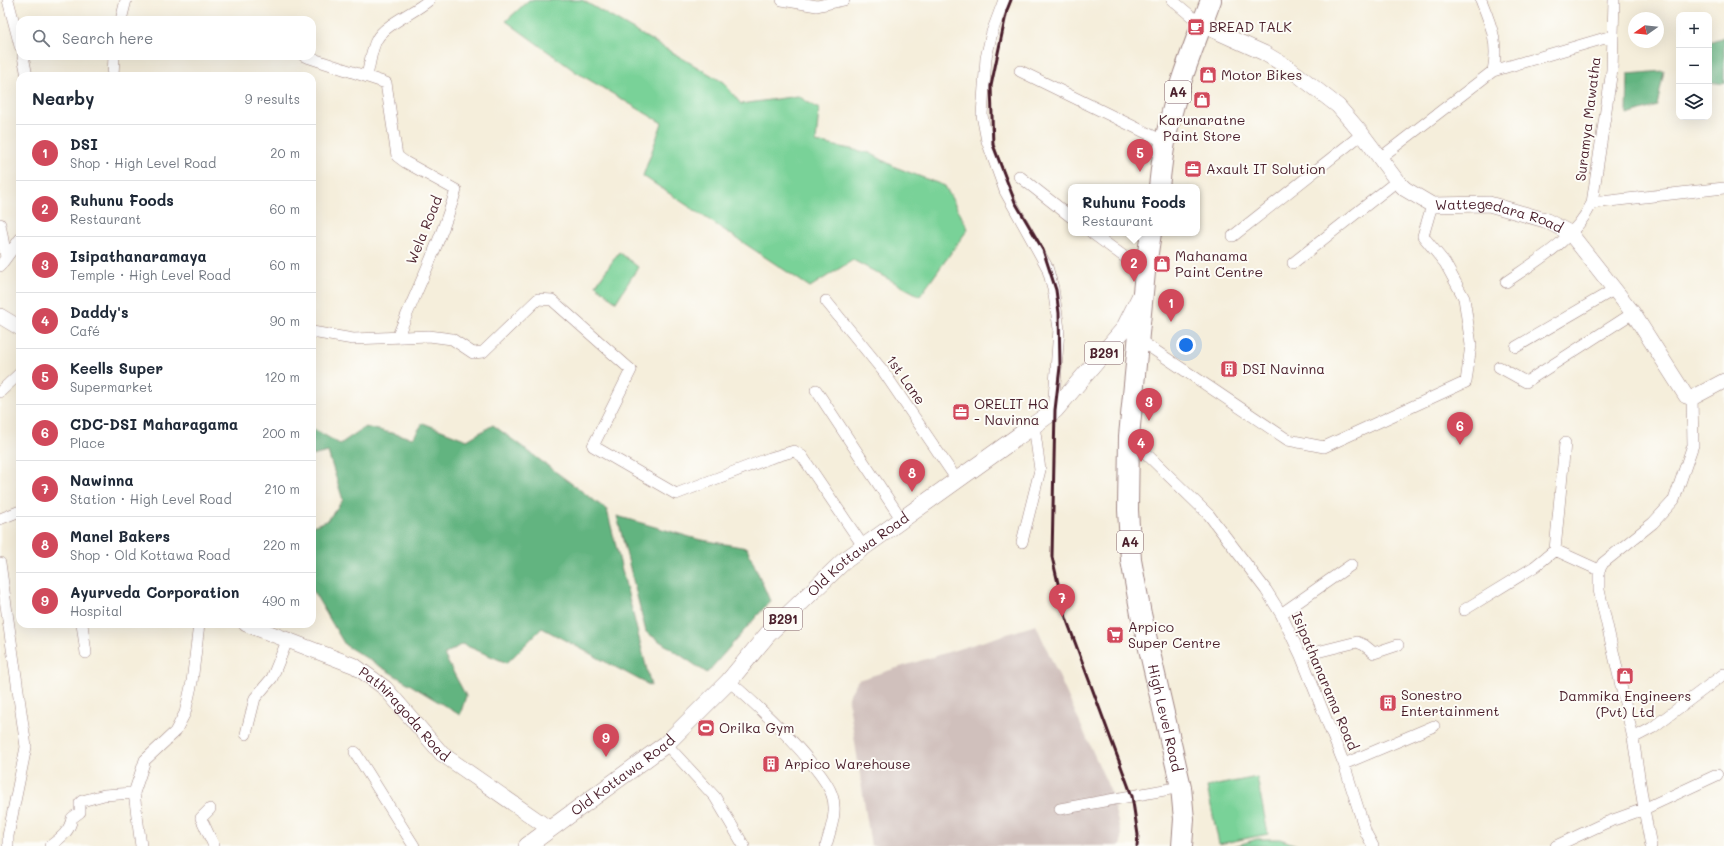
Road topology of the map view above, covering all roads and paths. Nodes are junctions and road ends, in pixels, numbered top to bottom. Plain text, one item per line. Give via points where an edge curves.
1 (8, 0) edge
2 (126, 0) edge
3 (429, 0) edge
4 (782, 0) edge
5 (844, 0) edge
6 (1004, 0) edge
7 (1172, 0) edge
8 (1211, 0) edge
9 (1481, 0) edge
10 (1614, 0) edge
11 (122, 16) edge
12 (1202, 25) junction
13 (16, 31) edge
14 (1612, 36) junction
15 (24, 60) edge
16 (114, 60) edge
17 (316, 60) edge
18 (1493, 70) junction
19 (1020, 71) dead end
20 (27, 72) edge
21 (113, 72) edge
22 (367, 75) junction
23 (1362, 134) junction
24 (1166, 142) junction
25 (1380, 158) junction
26 (1019, 176) dead end
27 (1397, 181) junction
28 (1159, 184) edge
29 (1724, 188) edge
30 (1592, 203) junction
31 (1432, 205) junction
32 (1068, 215) edge
33 (0, 224) edge
34 (1570, 233) junction
35 (1095, 236) edge
36 (1152, 236) edge
37 (1233, 236) dead end
38 (16, 244) edge
39 (3, 262) edge
40 (1293, 263) dead end
41 (1145, 281) junction
42 (1506, 282) dead end
43 (1615, 289) junction
44 (826, 301) dead end
45 (1632, 313) junction
46 (0, 316) edge
47 (16, 326) edge
48 (316, 333) edge
49 (397, 338) junction
50 (1138, 340) junction
51 (1516, 347) dead end
52 (1499, 367) dead end
53 (16, 377) edge
54 (1724, 381) edge
55 (816, 390) dead end
56 (0, 392) edge
57 (1692, 398) junction
58 (1053, 412) junction
59 (1034, 426) junction
60 (1129, 436) junction
61 (1565, 443) dead end
62 (956, 480) junction
63 (16, 513) edge
64 (0, 519) edge
65 (902, 520) junction
66 (1022, 542) dead end
67 (864, 546) junction
68 (1555, 550) junction
69 (0, 563) edge
70 (1351, 565) dead end
71 (1599, 570) junction
72 (1464, 610) dead end
73 (1281, 614) junction
74 (83, 628) edge
75 (199, 628) edge
76 (256, 628) edge
77 (287, 641) junction
78 (1398, 645) dead end
79 (86, 653) dead end
80 (1301, 656) junction
81 (1724, 674) edge
82 (729, 682) junction
83 (1434, 726) dead end
84 (246, 734) dead end
85 (1633, 738) junction
86 (666, 744) junction
87 (355, 752) dead end
88 (1344, 764) junction
89 (1717, 775) dead end
90 (1181, 787) junction
91 (134, 793) junction
92 (210, 808) dead end
93 (1060, 809) dead end
94 (1644, 809) junction
95 (550, 829) junction
96 (8, 846) edge
97 (50, 846) edge
98 (141, 846) edge
99 (214, 846) edge
100 (414, 846) edge
101 (527, 846) edge
102 (744, 846) edge
103 (826, 846) edge
104 (1182, 846) edge
105 (1373, 846) edge
106 (1556, 846) edge
107 (1651, 846) edge

1 - 13 street
2 - 11 street
3 - 22 street via 421,8 396,22 377,39
4 - 5 street via 817,6
6 - 58 street via 986,58 982,115 987,141 1005,191 1047,267 1053,288 1059,330
7 - 12 street
8 - 12 highway, A4
9 - 18 street via 1493,32 1496,55
10 - 14 street, Suramya Mawatha
12 - 23 street, Wattegedara Road via 1264,53 1289,68 1338,106
12 - 24 highway, A4 via 1180,87
14 - 18 street
14 - 30 street, Suramya Mawatha via 1612,70
15 - 20 street
16 - 21 street
17 - 22 street, Wela Road
18 - 25 street
19 - 24 street
22 - 49 street, Wela Road via 386,83 397,156 456,190 445,226
23 - 25 street, Wattegedara Road
23 - 37 street
24 - 28 highway, A4
25 - 27 street, Wattegedara Road
26 - 32 street
27 - 31 street, Wattegedara Road via 1405,189
27 - 40 street
29 - 30 street
30 - 34 street, Suramya Mawatha via 1586,216
31 - 34 street, Wattegedara Road via 1489,204 1546,220
31 - 50 street via 1423,236 1445,263 1464,298 1471,345 1466,382 1324,447 1288,440
33 - 39 street
34 - 42 street, Suramya Mawatha via 1555,248
34 - 43 street, Wattegedara Road
35 - 41 street
36 - 41 highway, High Level Road / A4
38 - 39 street
41 - 50 highway, High Level Road / A4
41 - 58 main road, Old Kottawa Road / B291 via 1124,329
43 - 45 street, Wattegedara Road
43 - 51 street
44 - 62 street, 1st Lane via 884,371
45 - 52 street via 1526,382
45 - 57 street, Wattegedara Road via 1686,396
46 - 47 street
48 - 49 street via 353,339
49 - 67 street via 429,336 452,339 473,353 483,352 538,299 552,300 631,370 593,446 676,494 794,451 802,456
50 - 60 highway, High Level Road / A4
53 - 56 street
54 - 57 street
55 - 65 street
57 - 71 street via 1693,445 1674,500 1653,523 1603,563
58 - 59 main road, Old Kottawa Road / B291
59 - 62 main road, Old Kottawa Road / B291
59 - 66 street via 1040,470
60 - 73 street, Isipathanarama Road via 1208,515 1266,590
60 - 90 highway, High Level Road / A4 via 1128,510 1131,560 1146,642
61 - 68 street
62 - 65 main road, Old Kottawa Road / B291
63 - 64 street
65 - 67 main road, Old Kottawa Road / B291
67 - 82 main road, Old Kottawa Road / B291 via 844,561 768,634
68 - 71 street
68 - 72 street via 1534,567
69 - 96 street via 26,747
70 - 73 street
71 - 85 street via 1599,590
73 - 80 street, Isipathanarama Road
74 - 79 street
75 - 91 street via 192,682 185,712 175,732 144,760
76 - 77 street, Pathiragoda Road
77 - 84 street via 272,678 255,698
77 - 95 street, Pathiragoda Road via 355,666 385,688 442,754
78 - 80 street via 1374,653 1357,642
80 - 88 street, Isipathanarama Road
81 - 85 street via 1652,728
82 - 86 main road, Old Kottawa Road / B291
82 - 103 street via 762,709 799,747 824,779 832,795 834,816
83 - 88 street
85 - 94 street
86 - 95 main road, Old Kottawa Road / B291
86 - 102 street via 715,797
87 - 100 street
88 - 105 street, Isipathanarama Road via 1366,833
89 - 94 street
90 - 93 street
90 - 104 highway, High Level Road / A4 via 1184,819
91 - 97 street via 104,795 80,802 80,812 72,818 71,826
91 - 98 street
92 - 99 street via 201,818
94 - 106 street via 1605,823
94 - 107 street
95 - 101 main road, Old Kottawa Road / B291

